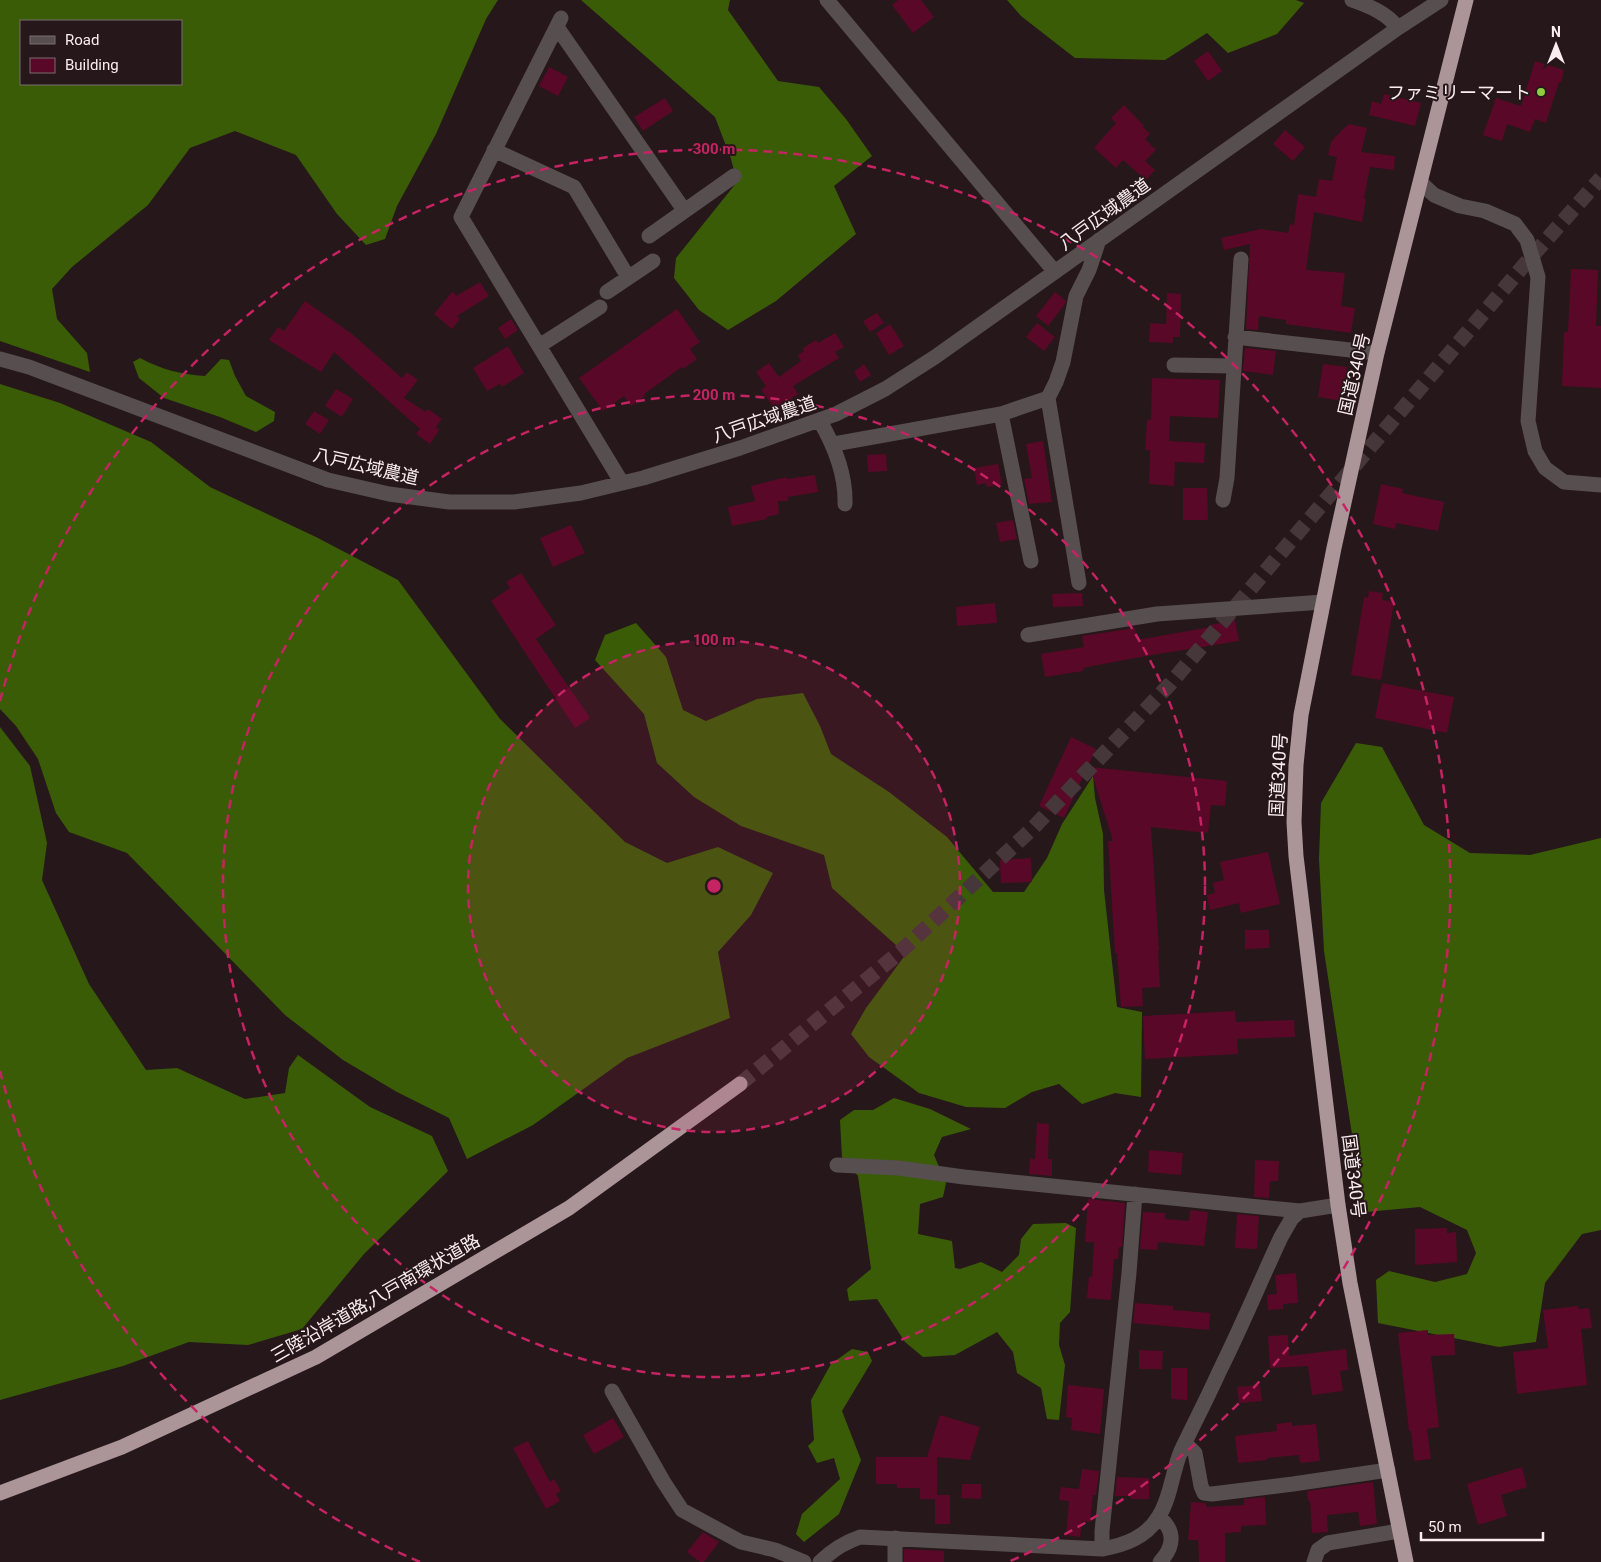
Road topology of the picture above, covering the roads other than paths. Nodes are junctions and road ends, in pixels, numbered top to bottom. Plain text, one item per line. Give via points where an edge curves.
1 (827, 0) edge
2 (1352, 0) edge
3 (1441, 0) edge
4 (1466, 0) edge
5 (1398, 28) junction
6 (494, 150) junction
7 (734, 176) dead end
8 (1421, 183) junction
9 (684, 210) junction
10 (649, 236) dead end
11 (1100, 240) junction
12 (1241, 259) dead end
13 (652, 261) dead end
14 (1055, 272) junction
15 (628, 277) junction
16 (607, 292) dead end
17 (600, 307) dead end
18 (1235, 337) junction
19 (539, 346) junction
20 (1377, 353) junction
21 (0, 359) edge
22 (1174, 365) dead end
23 (1233, 366) junction
24 (1048, 398) junction
25 (1001, 414) junction
26 (820, 421) junction
27 (834, 444) junction
28 (622, 483) junction
29 (1601, 485) edge
30 (1223, 500) dead end
31 (845, 504) dead end
32 (1030, 561) dead end
33 (1079, 583) dead end
34 (1323, 602) junction
35 (1028, 635) dead end
36 (740, 1084) tunnel mouth
37 (837, 1165) dead end
38 (1135, 1194) junction
39 (1338, 1205) junction
40 (1300, 1211) junction
41 (612, 1391) dead end
42 (1185, 1443) junction
43 (1388, 1470) junction
44 (0, 1493) edge
45 (1159, 1517) junction
46 (1399, 1530) junction
47 (895, 1538) junction
48 (1102, 1549) junction
49 (804, 1562) edge
50 (820, 1562) edge
51 (895, 1562) edge
52 (1160, 1562) edge
53 (1314, 1562) edge
54 (1406, 1562) edge

1 - 14 street
2 - 5 street via 1385,15
3 - 5 street, 八戸広域農道
4 - 8 highway, 国道340号
5 - 11 street, 八戸広域農道
6 - 9 street via 559,22
6 - 15 street via 574,188
6 - 19 street via 461,217
7 - 9 street
8 - 20 highway, 国道340号
8 - 29 street via 1434,195 1514,224 1527,240 1538,277 1528,421 1535,451 1545,468 1564,482
9 - 10 street
11 - 14 street, 八戸広域農道
11 - 24 street via 1076,296 1063,362
12 - 18 street
13 - 15 street
14 - 26 street, 八戸広域農道 via 927,363 885,389
15 - 16 street
17 - 19 street
18 - 20 street
18 - 23 street
19 - 28 street
20 - 34 highway, 国道340号
21 - 28 street, 八戸広域農道 via 29,367 328,480 389,494 449,502 514,502 581,494
22 - 23 street
23 - 30 street
24 - 25 street
24 - 33 street
25 - 27 street
25 - 32 street
26 - 27 street
26 - 28 street, 八戸広域農道
27 - 31 street via 841,467
34 - 35 street via 1157,614
34 - 39 highway, 国道340号 via 1301,715 1294,822
36 - 44 highway, 三陸沿岸道路;八戸南環状道路 via 569,1208 316,1357 122,1447
37 - 38 street via 898,1168
38 - 40 street
38 - 48 street
39 - 40 street
39 - 43 highway, 国道340号 via 1350,1283
40 - 42 street via 1281,1237
41 - 49 street via 662,1482 682,1510 742,1542 775,1550
42 - 43 street via 1195,1453 1204,1493
42 - 45 street
43 - 46 highway, 国道340号
45 - 48 street via 1140,1536 1123,1545
45 - 52 street via 1167,1524 1172,1539 1170,1552
46 - 53 street via 1328,1543 1318,1550
46 - 54 highway, 国道340号
47 - 48 street
47 - 50 street via 860,1537 831,1550
47 - 51 street

